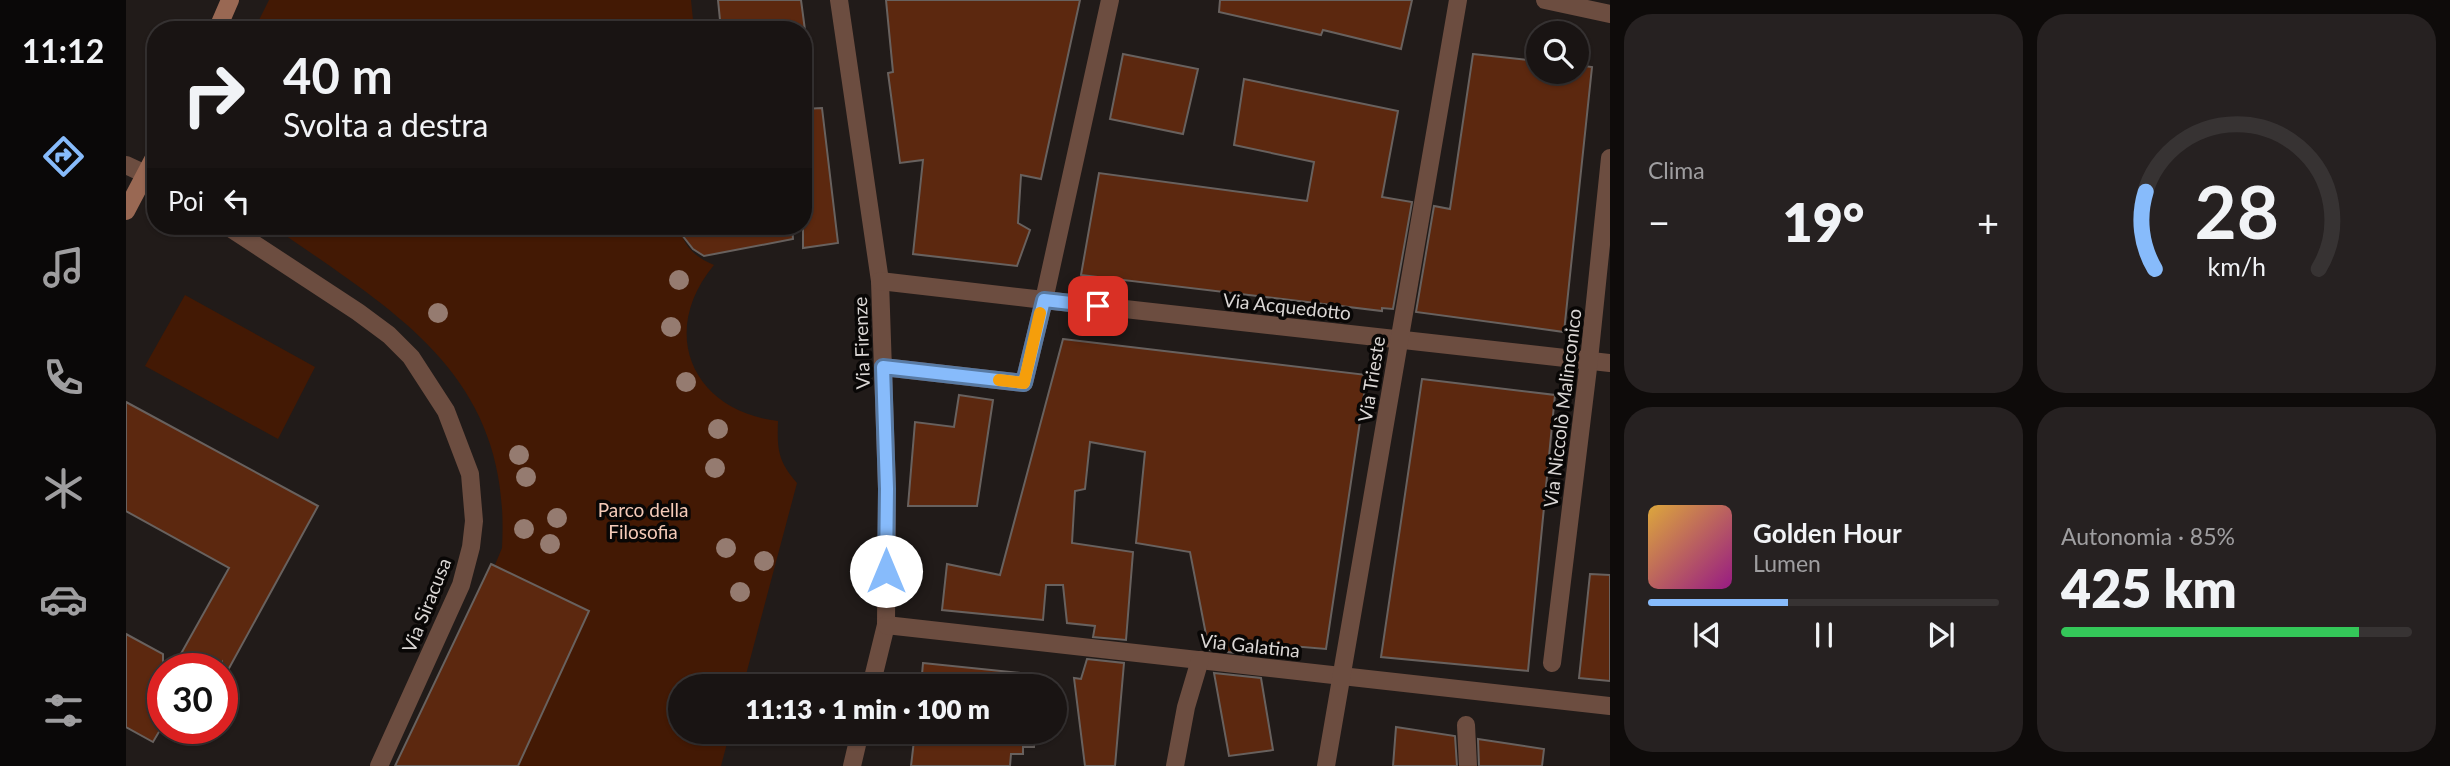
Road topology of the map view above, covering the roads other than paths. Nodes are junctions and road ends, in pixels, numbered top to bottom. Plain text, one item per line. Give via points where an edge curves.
1 (230, 0) edge
2 (839, 0) edge
3 (1110, 0) edge
4 (1458, 0) edge
5 (1545, 0) edge
6 (1610, 14) edge
7 (221, 21) edge
8 (1610, 158) edge
9 (126, 164) edge
10 (147, 174) edge
11 (147, 182) edge
12 (126, 211) edge
13 (241, 235) edge
14 (880, 281) junction
15 (1044, 300) junction
16 (1399, 339) junction
17 (1589, 360) junction
18 (1610, 363) edge
19 (883, 367) junction
20 (886, 625) junction
21 (1200, 660) junction
22 (1552, 663) dead end
23 (874, 674) edge
24 (1343, 677) junction
25 (1610, 706) edge
26 (1466, 724) dead end
27 (857, 744) edge
28 (379, 766) edge
29 (852, 766) edge
30 (1175, 766) edge
31 (1326, 766) edge
32 (1468, 766) edge

1 - 7 street
2 - 14 street, Via Firenze
3 - 15 street
4 - 16 street, Via Trieste
5 - 6 street
8 - 17 street, Via Niccolò Malinconico
9 - 10 street
11 - 12 street
13 - 28 street, Via Siracusa via 358,312 411,357 446,411 470,474 474,521 460,585
14 - 15 street, Via Acquedotto
14 - 19 street, Via Firenze
15 - 16 street, Via Acquedotto
15 - 19 street via 1024,383
16 - 17 street, Via Acquedotto
16 - 24 street, Via Trieste
17 - 18 street, Via Acquedotto
17 - 22 street, Via Niccolò Malinconico
19 - 20 street, Via Firenze
20 - 21 street, Via Galatina
20 - 23 street, Via Firenze
21 - 24 street, Via Galatina
21 - 30 street
24 - 25 street, Via Galatina
24 - 31 street, Via Trieste
26 - 32 street
27 - 29 street

